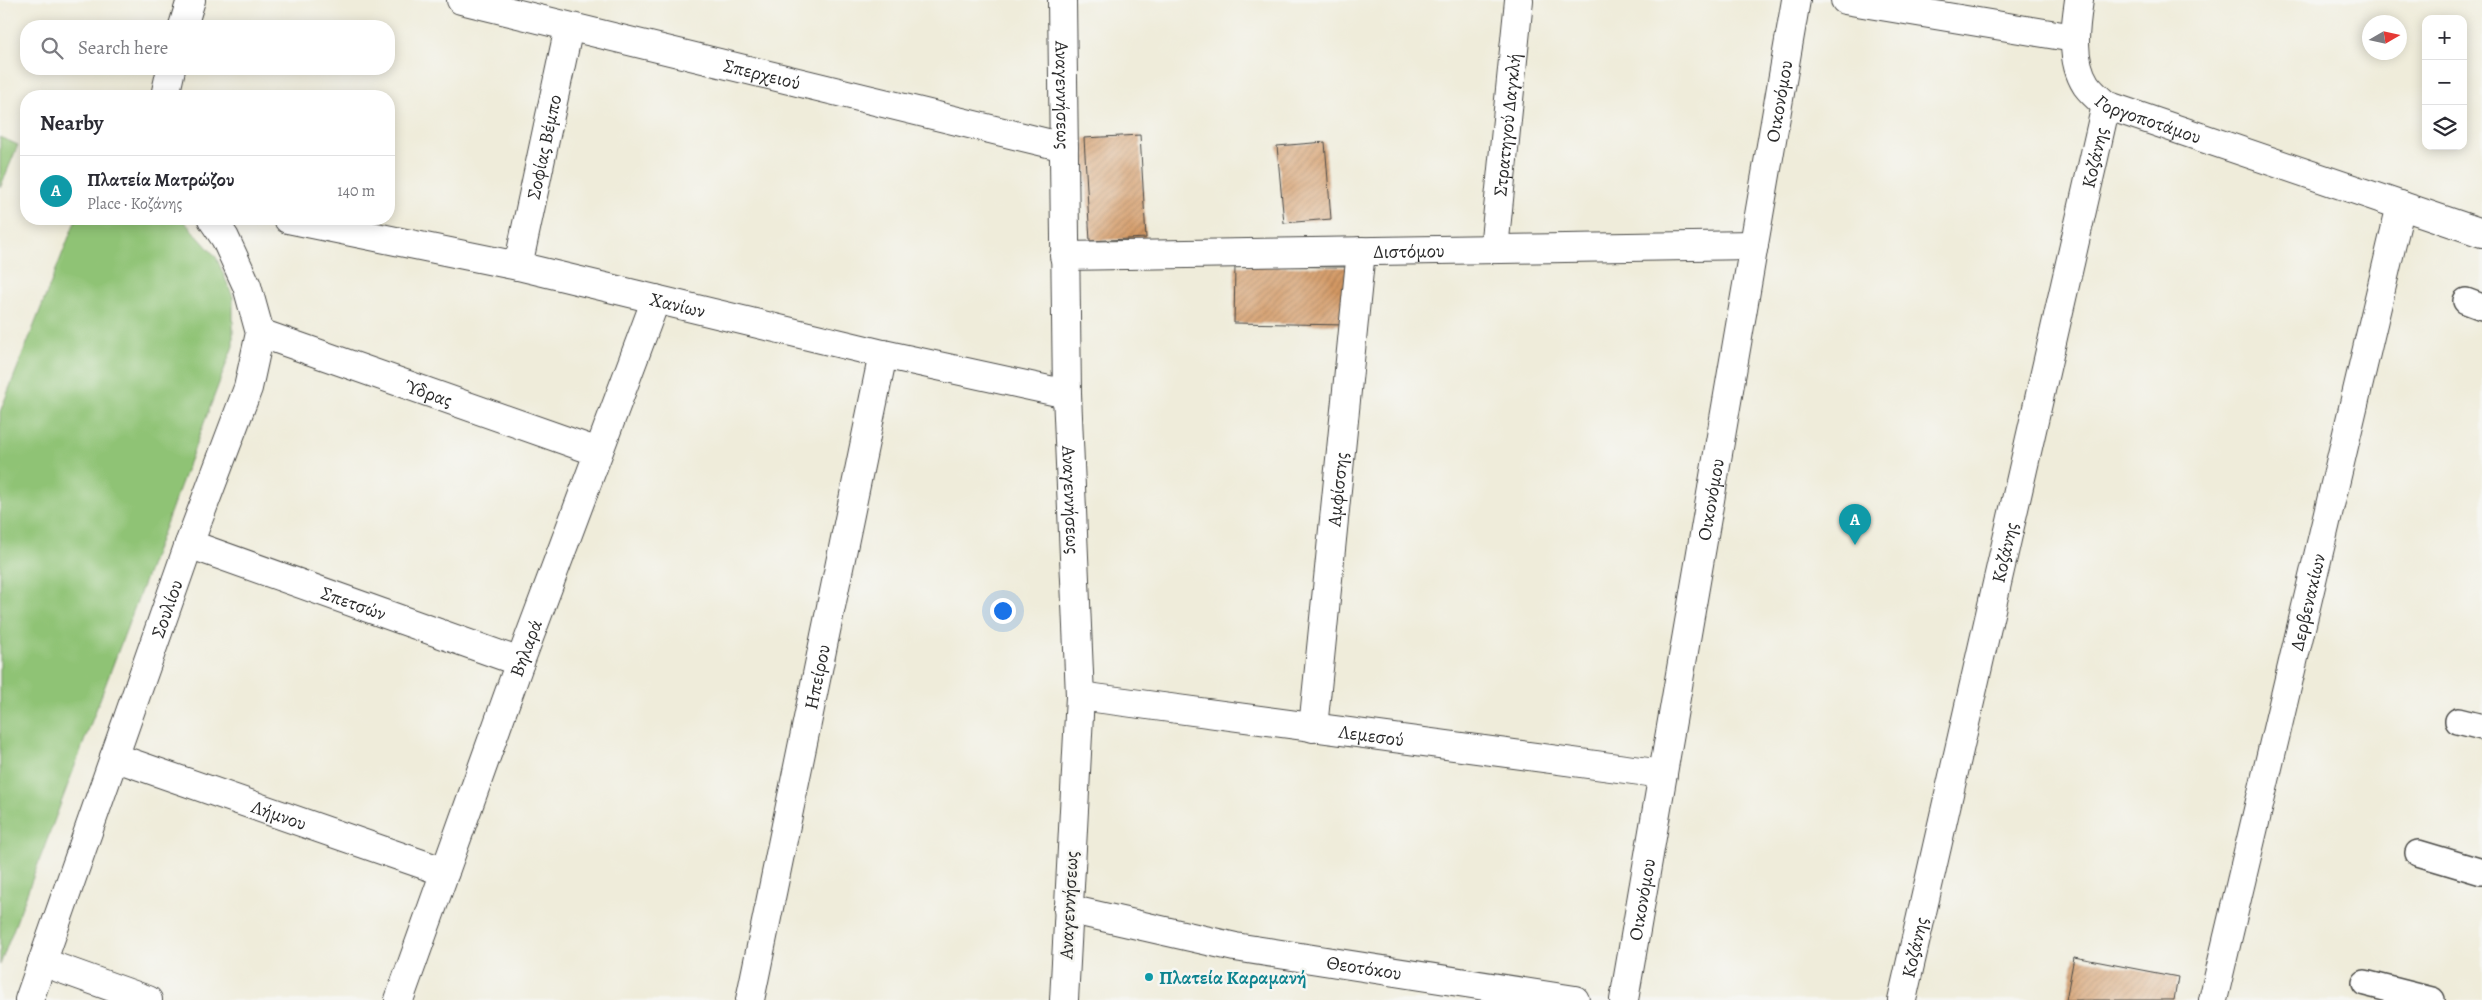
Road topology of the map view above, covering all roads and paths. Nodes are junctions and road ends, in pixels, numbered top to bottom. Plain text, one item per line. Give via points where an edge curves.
1 (191, 0) edge
2 (461, 0) edge
3 (1062, 0) edge
4 (1519, 0) edge
5 (1796, 0) edge
6 (1845, 0) edge
7 (2079, 0) edge
8 (185, 20) edge
9 (569, 27) junction
10 (2074, 38) junction
11 (170, 75) edge
12 (166, 90) edge
13 (2106, 105) junction
14 (1064, 147) junction
15 (2401, 205) junction
16 (216, 225) edge
17 (317, 225) edge
18 (2482, 233) edge
19 (1754, 245) junction
20 (1494, 249) junction
21 (1361, 251) junction
22 (1064, 256) junction
23 (518, 266) junction
24 (656, 299) junction
25 (260, 333) junction
26 (883, 354) junction
27 (1067, 394) junction
28 (598, 452) junction
29 (189, 544) junction
30 (520, 662) junction
31 (1080, 696) junction
32 (2458, 721) dead end
33 (2482, 727) edge
34 (1313, 728) junction
35 (114, 757) junction
36 (1663, 774) junction
37 (2418, 853) dead end
38 (445, 872) junction
39 (2482, 872) edge
40 (1068, 909) junction
41 (42, 962) junction
42 (2364, 984) dead end
43 (29, 1000) edge
44 (148, 1000) edge
45 (399, 1000) edge
46 (750, 1000) edge
47 (1064, 1000) edge
48 (1575, 1000) edge
49 (1624, 1000) edge
50 (1902, 1000) edge
51 (2213, 1000) edge
52 (2432, 1000) edge

1 - 8 street
2 - 9 street, Σπερχειού
3 - 14 street, Αναγεννήσεως
4 - 20 street, Στρατηγού Δαγκλή
5 - 19 street, Οικονόμου
6 - 10 street
7 - 10 street
9 - 14 street, Σπερχειού
9 - 23 street, Σοφίας Βέμπο
10 - 13 street, Γοργοποτάμου via 2086,86
11 - 12 street
13 - 15 street, Γοργοποτάμου
13 - 50 street, Κοζάνης
14 - 22 street, Αναγεννήσεως
15 - 18 street, Γοργοποτάμου
15 - 51 street, Δερβενακίων
16 - 25 street, Σουλίου via 247,286
17 - 23 street, Χανίων
19 - 20 street, Διστόμου
19 - 36 street, Οικονόμου
20 - 21 street, Διστόμου
21 - 22 street, Διστόμου
21 - 34 street, Αμφίσσης
22 - 27 street, Αναγεννήσεως
23 - 24 street, Χανίων
24 - 26 street, Χανίων
24 - 28 street, Βηλαρά
25 - 28 street, Ύδρας
25 - 29 street, Σουλίου via 248,388
26 - 27 street, Χανίων
26 - 46 street, Ηπείρου
27 - 31 street, Αναγεννήσεως
28 - 30 street, Βηλαρά
29 - 30 street, Σπετσών
29 - 35 street, Σουλίου
30 - 38 street, Βηλαρά
31 - 34 street, Λεμεσού
31 - 40 street, Αναγεννήσεως
32 - 33 lane
34 - 36 street, Λεμεσού
35 - 38 street, Λήμνου
35 - 41 street, Σουλίου
36 - 49 street, Οικονόμου
37 - 39 lane
38 - 45 street, Βηλαρά
40 - 47 street, Αναγεννήσεως
40 - 48 street, Θεοτόκου via 1235,947
41 - 43 street, Σουλίου
41 - 44 street
42 - 52 lane

